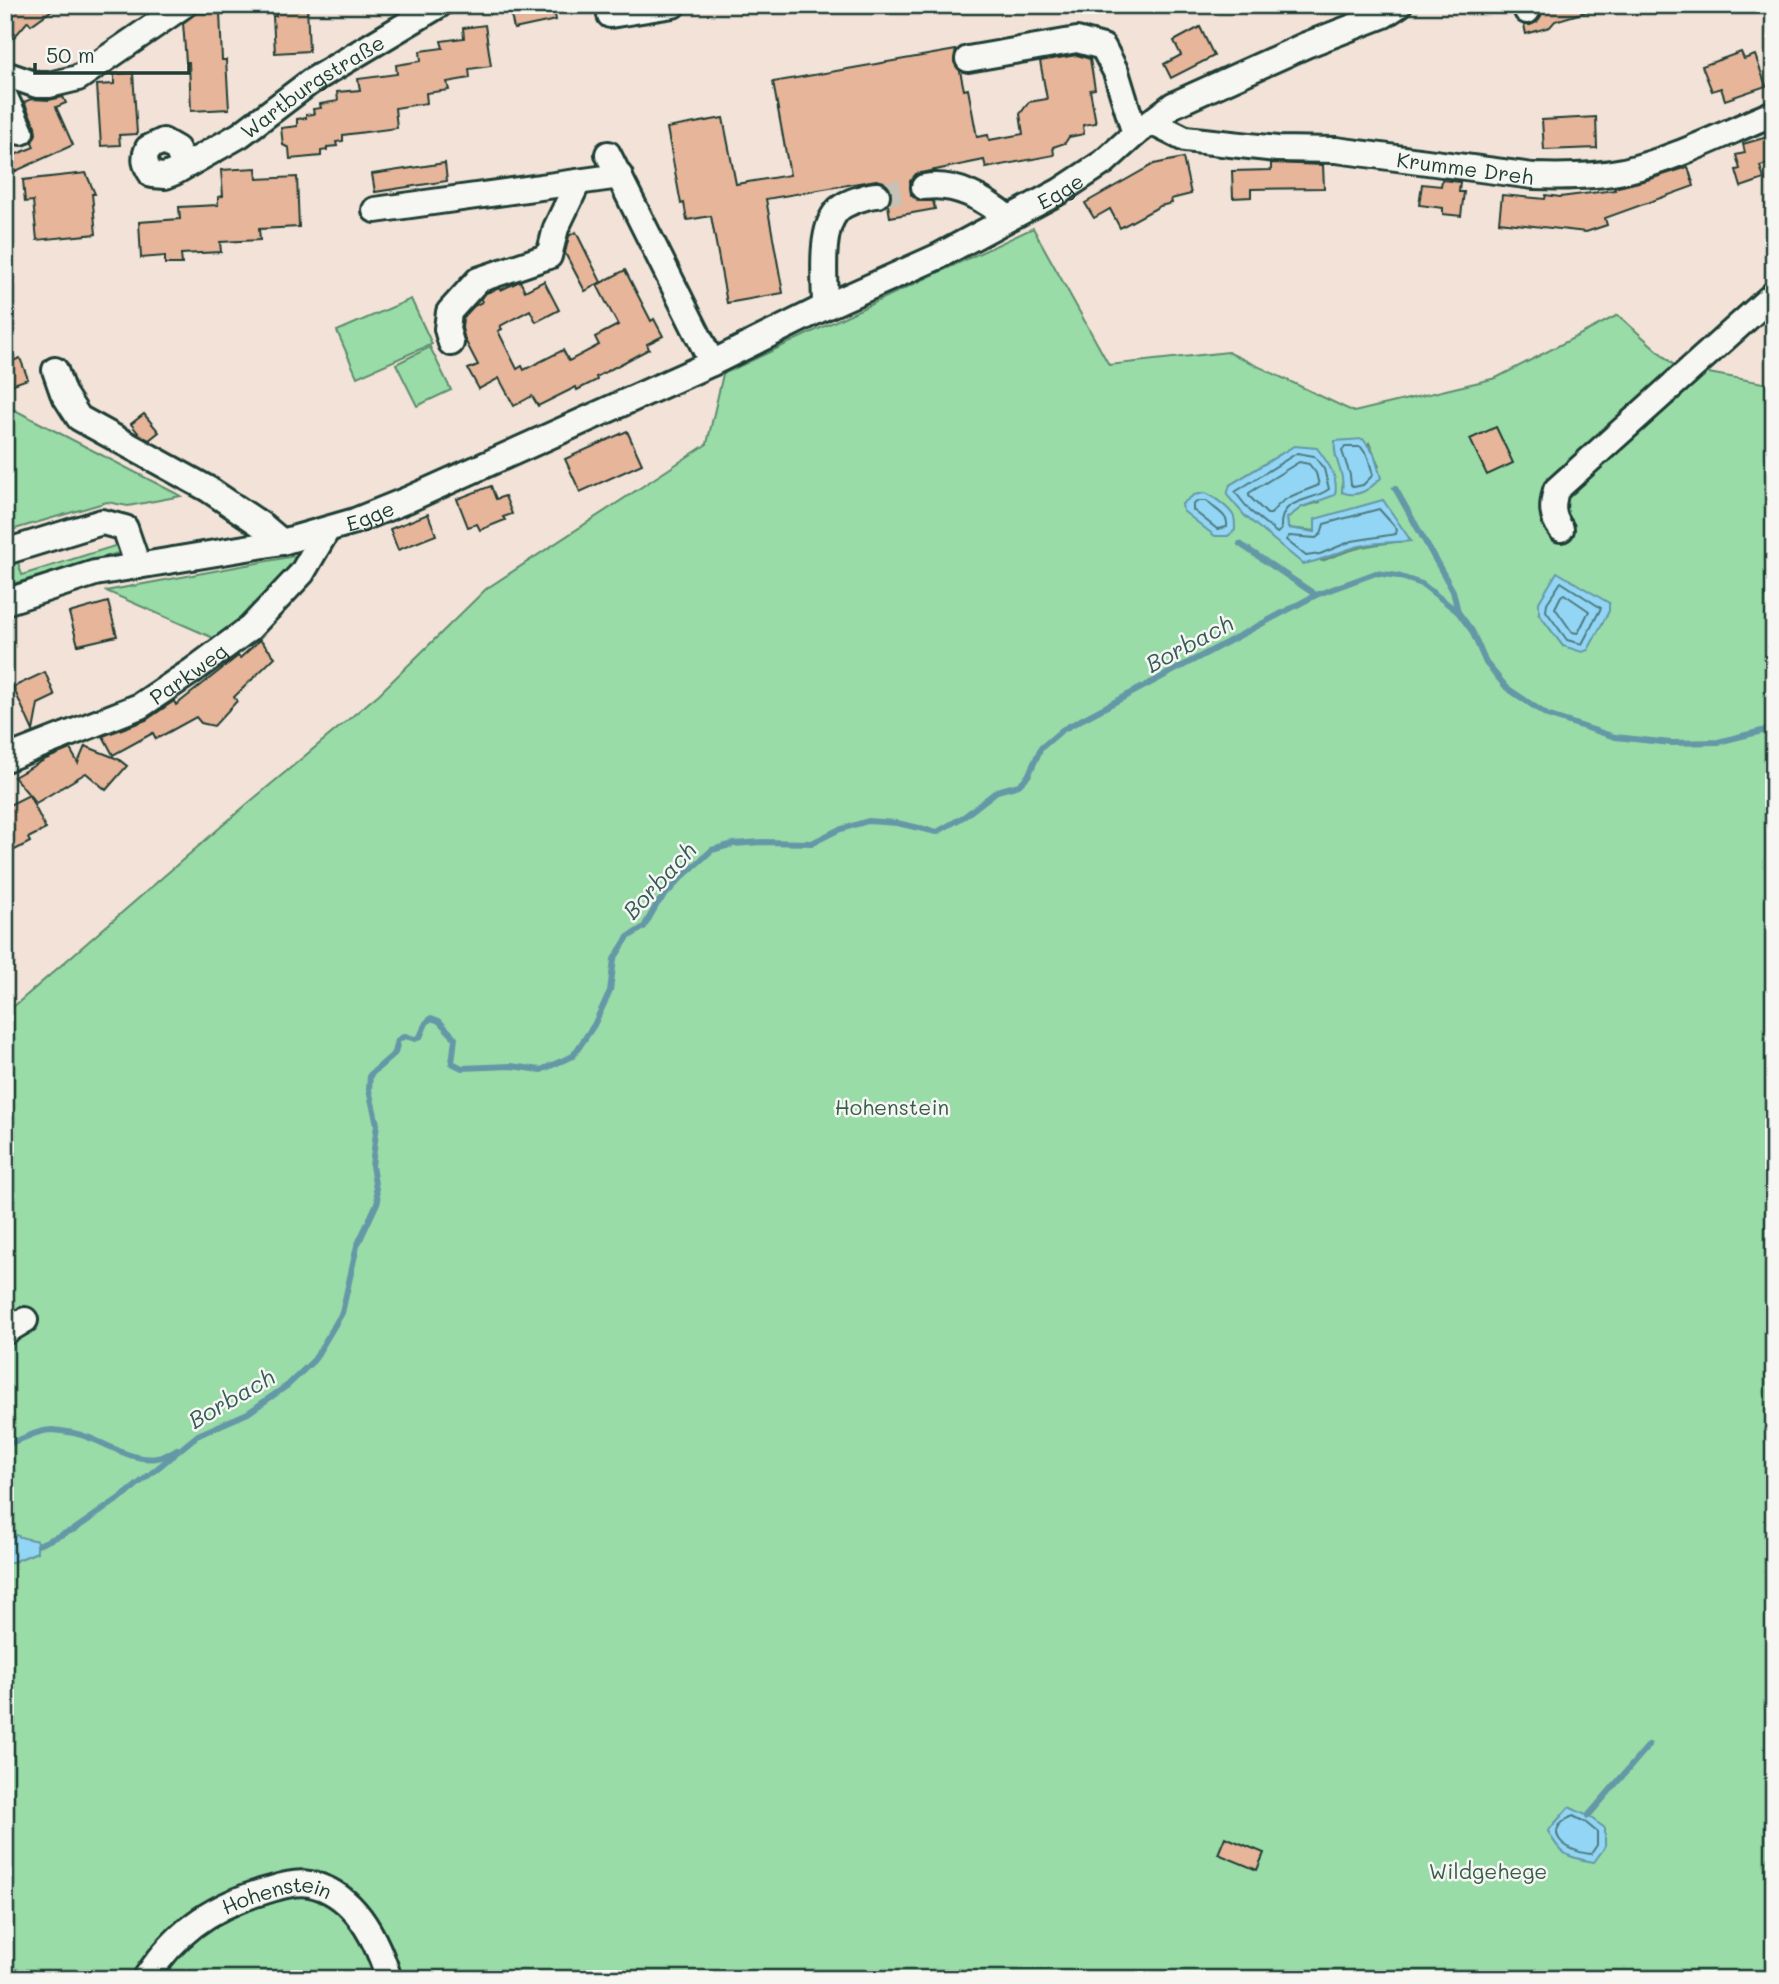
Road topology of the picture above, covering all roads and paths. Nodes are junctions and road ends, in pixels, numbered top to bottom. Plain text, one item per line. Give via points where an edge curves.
1 (184, 5) edge
2 (439, 5) edge
3 (673, 5) edge
4 (1399, 5) edge
5 (610, 15) dead end
6 (968, 58) dead end
7 (5, 74) edge
8 (5, 97) edge
9 (1774, 113) edge
10 (1143, 128) junction
11 (21, 132) dead end
12 (608, 154) dead end
13 (184, 166) dead end
14 (620, 176) junction
15 (579, 182) junction
16 (924, 187) tunnel mouth
17 (877, 195) tunnel mouth
18 (375, 209) dead end
19 (1008, 218) junction
20 (1774, 295) edge
21 (825, 307) junction
22 (451, 343) dead end
23 (712, 363) junction
24 (55, 370) dead end
25 (1561, 529) dead end
26 (327, 530) junction
27 (282, 542) junction
28 (5, 552) edge
29 (138, 566) junction
30 (5, 602) edge
31 (5, 759) edge
32 (145, 1979) edge
33 (388, 1979) edge

1 - 7 street via 78,78 37,85
2 - 13 street, Wartburgstraße via 310,82 240,135
3 - 5 street
4 - 10 street, Egge via 1198,92
6 - 10 street via 1077,40 1103,47
8 - 11 street
9 - 10 street, Krumme Dreh via 1650,163 1559,177 1336,150 1185,139
10 - 19 street, Egge via 1104,162
12 - 14 street
14 - 15 street
14 - 23 street
15 - 18 street
15 - 22 street via 548,256 478,280 449,312
16 - 19 street via 962,190
17 - 21 street via 846,204 830,222 825,242
19 - 21 street, Egge via 937,257
20 - 25 street via 1556,490 1554,520
21 - 23 street, Egge
23 - 26 street, Egge via 407,500
24 - 27 street via 79,418 208,489
26 - 27 street, Egge
26 - 31 street, Parkweg via 302,573 250,628 192,671 139,706
27 - 29 street, Egge
28 - 29 street via 102,522 125,528
29 - 30 street, Egge via 94,573
32 - 33 street, Hohenstein via 182,1934 209,1913 287,1884 309,1884 332,1892 356,1912 380,1951

